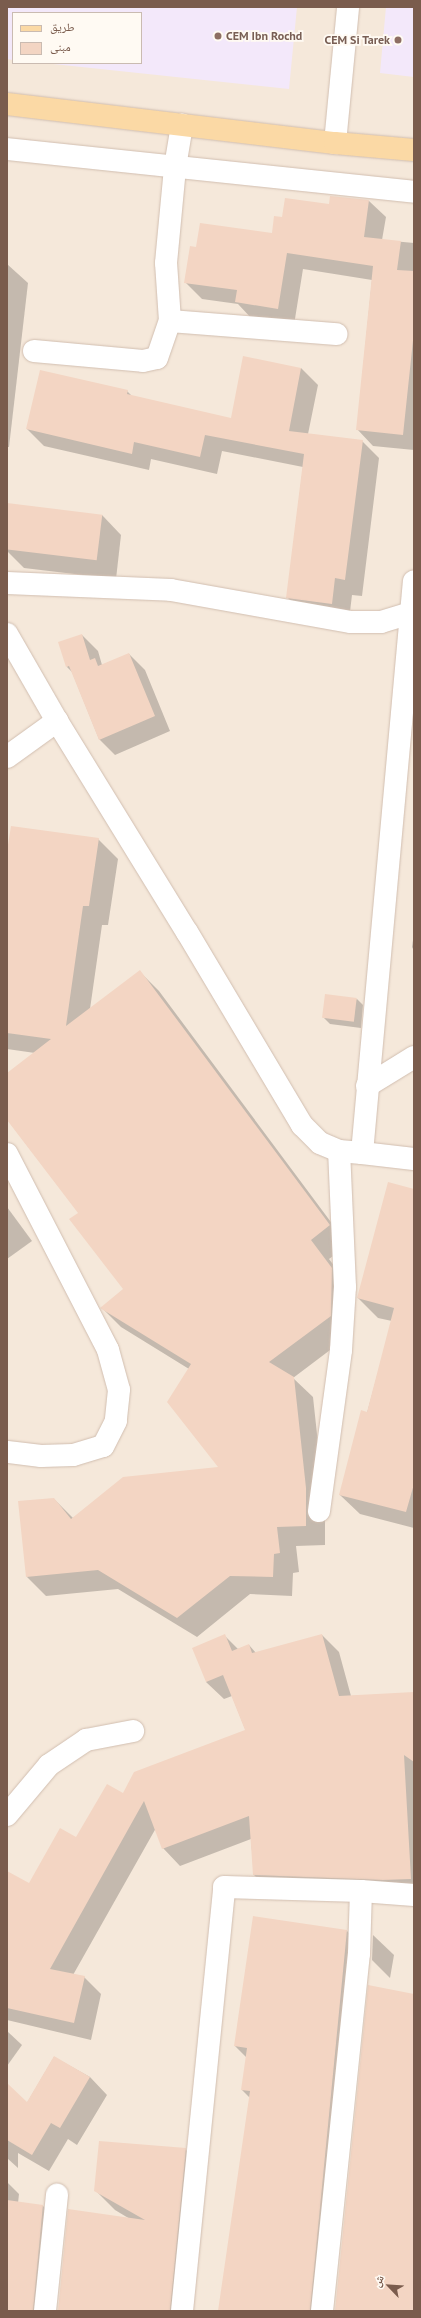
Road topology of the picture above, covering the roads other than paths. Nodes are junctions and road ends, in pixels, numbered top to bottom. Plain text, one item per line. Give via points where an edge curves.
1 (348, 7) edge
2 (7, 104) edge
3 (182, 125) junction
4 (336, 143) junction
5 (7, 149) edge
6 (414, 150) edge
7 (175, 167) junction
8 (414, 192) edge
9 (170, 321) junction
10 (336, 334) dead end
11 (34, 352) dead end
12 (414, 581) edge
13 (7, 583) edge
14 (410, 613) junction
15 (7, 634) edge
16 (57, 721) junction
17 (7, 757) edge
18 (414, 1057) edge
19 (367, 1086) junction
20 (339, 1151) junction
21 (362, 1153) junction
22 (7, 1154) edge
23 (414, 1159) edge
24 (7, 1452) edge
25 (319, 1511) dead end
26 (133, 1731) dead end
27 (7, 1815) edge
28 (361, 1891) junction
29 (414, 1895) edge
30 (57, 2195) dead end
31 (45, 2311) edge
32 (182, 2311) edge
33 (322, 2311) edge

1 - 4 street
2 - 3 main road
3 - 4 main road
3 - 7 street
4 - 6 main road
5 - 7 street
7 - 8 street
7 - 9 street via 166,263
9 - 10 street
9 - 11 street via 157,358 143,361
12 - 14 street
13 - 14 street via 171,590 351,622 381,622
14 - 19 street
15 - 16 street
16 - 17 street
16 - 20 street via 302,1125 320,1143
18 - 19 street
19 - 21 street
20 - 21 street
20 - 25 street via 345,1287 342,1350
21 - 23 street
22 - 24 street via 108,1350 118,1390 116,1421 103,1446 72,1455 40,1456
26 - 27 street via 86,1740 49,1765
28 - 29 street
28 - 32 street via 224,1887
28 - 33 street via 359,1954
30 - 31 street

